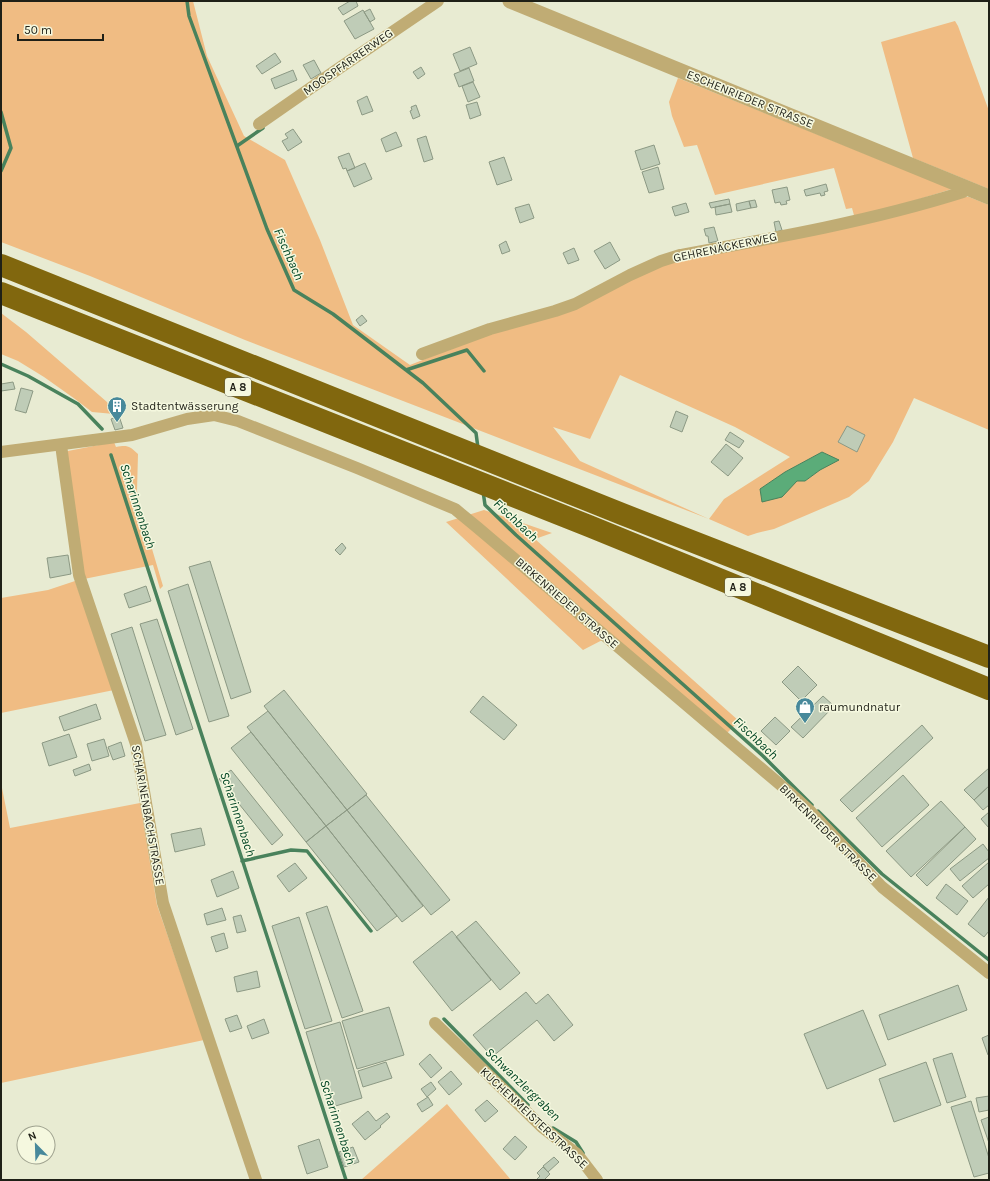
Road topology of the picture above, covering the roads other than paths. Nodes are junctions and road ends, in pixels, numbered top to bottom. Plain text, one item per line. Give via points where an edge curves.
1 (438, 1) edge
2 (510, 1) edge
3 (259, 124) dead end
4 (966, 187) junction
5 (989, 197) edge
6 (1, 265) edge
7 (1, 293) edge
8 (422, 354) dead end
9 (61, 445) junction
10 (1, 452) edge
11 (989, 657) edge
12 (989, 689) edge
13 (989, 973) edge
14 (435, 1023) dead end
15 (256, 1180) edge
16 (598, 1180) edge

1 - 3 street, MOOSPFARRERWEG
2 - 4 street, ESCHENRIEDER STRASSE
4 - 5 street, ESCHENRIEDER STRASSE
4 - 8 street, GEHRENÄCKERWEG via 963,192 925,204 848,223 680,255 630,275 575,304 490,329
6 - 11 highway, A 8 via 629,517
7 - 12 highway, A 8 via 597,529
9 - 10 street, BIRKENRIEDER STRASSE
9 - 13 street, BIRKENRIEDER STRASSE via 132,435 187,419 214,416 245,424 454,509 789,792 882,887
9 - 15 street, SCHARINENBACHSTRASSE via 79,575 136,744 163,903
14 - 16 street, KUCHENMEISTERSTRASSE via 542,1127 577,1154

